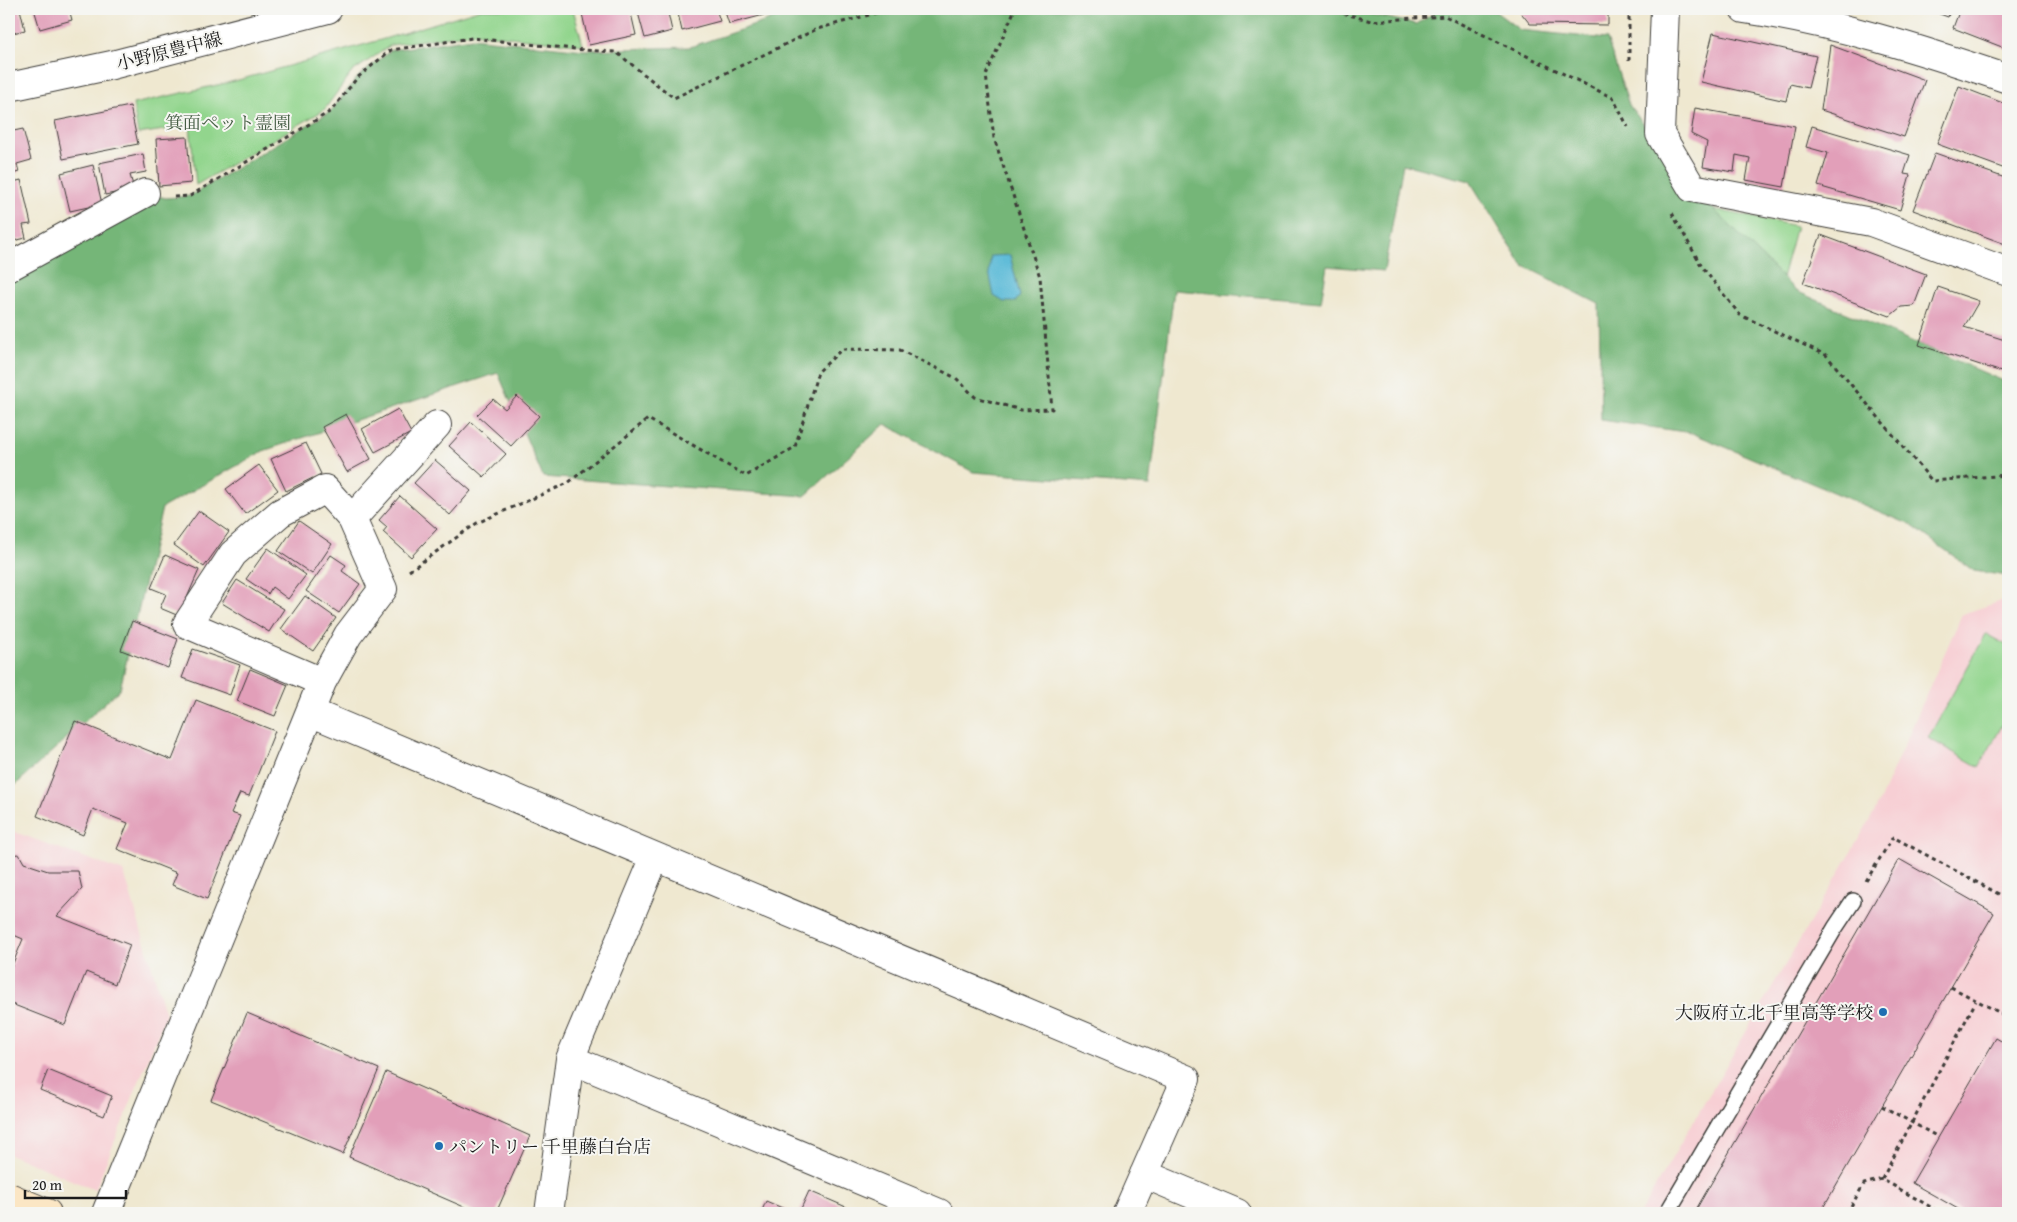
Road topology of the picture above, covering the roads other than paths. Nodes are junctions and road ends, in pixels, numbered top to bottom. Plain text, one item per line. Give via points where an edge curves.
1 (328, 9) edge
2 (1665, 9) edge
3 (1744, 9) edge
4 (292, 14) edge
5 (2008, 79) edge
6 (9, 87) edge
7 (144, 192) road end
8 (9, 267) edge
9 (2008, 272) edge
10 (437, 426) dead end
11 (352, 519) junction
12 (322, 682) junction
13 (310, 712) junction
14 (655, 857) junction
15 (1854, 901) road end
16 (570, 1059) junction
17 (1144, 1174) junction
18 (9, 1197) edge
19 (47, 1213) edge
20 (106, 1213) edge
21 (549, 1213) edge
22 (939, 1213) edge
23 (1127, 1213) edge
24 (1237, 1213) edge
25 (1667, 1213) edge

1 - 4 street, 小野原豊中線
2 - 9 street via 1660,134 1692,188 1871,222
3 - 5 street via 1794,16
4 - 6 street, 小野原豊中線 via 112,65
7 - 8 street
10 - 11 street
11 - 12 street via 383,589 348,634
11 - 12 street via 325,488 280,513 234,554 187,624
12 - 13 street
13 - 14 street
13 - 20 street
14 - 16 street
14 - 17 street via 1186,1079
15 - 25 lane via 1830,936
16 - 21 street
16 - 22 street
17 - 23 street
17 - 24 street
18 - 19 main road

